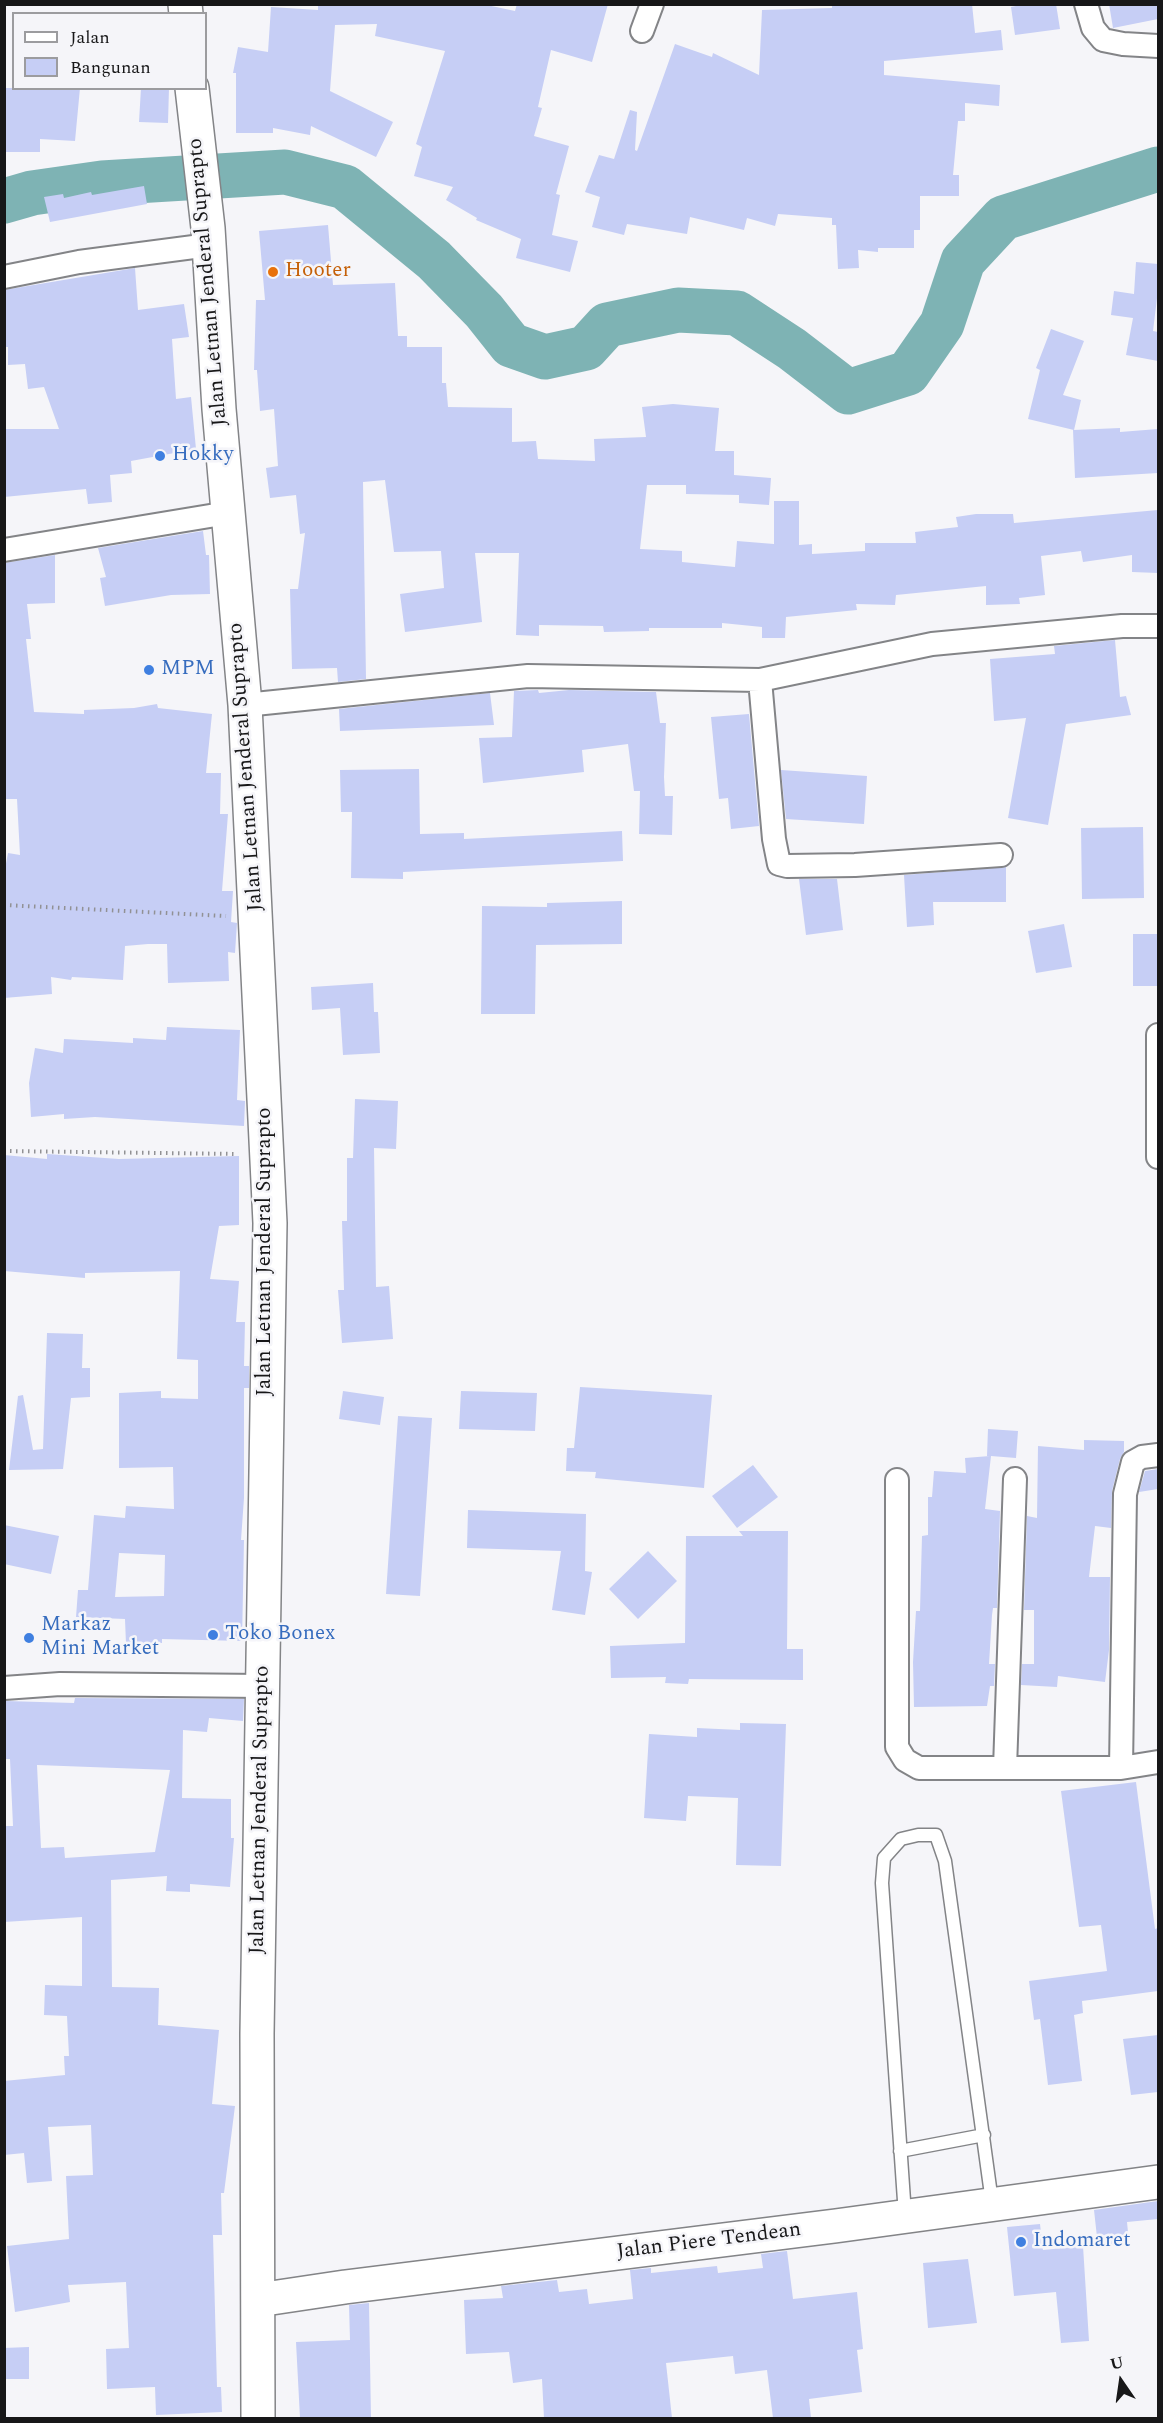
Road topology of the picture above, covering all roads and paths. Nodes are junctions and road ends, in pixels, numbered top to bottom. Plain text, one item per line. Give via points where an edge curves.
1 (652, 4) edge
2 (1086, 4) edge
3 (642, 31) dead end
4 (1158, 46) edge
5 (192, 90) edge
6 (209, 237) junction
7 (4, 277) edge
8 (228, 513) junction
9 (4, 550) edge
10 (1158, 626) edge
11 (760, 680) junction
12 (245, 705) junction
13 (1001, 855) dead end
14 (4, 905) edge
15 (257, 917) junction
16 (1158, 1035) edge
17 (4, 1151) edge
18 (267, 1154) junction
19 (1158, 1157) edge
20 (1158, 1455) edge
21 (1015, 1479) dead end
22 (897, 1480) dead end
23 (263, 1686) junction
24 (4, 1688) edge
25 (1158, 1762) edge
26 (1005, 1768) junction
27 (1121, 1768) junction
28 (984, 2135) junction
29 (900, 2151) junction
30 (1158, 2182) edge
31 (993, 2204) junction
32 (905, 2216) junction
33 (258, 2300) junction
34 (258, 2418) edge

1 - 3 street
2 - 4 street via 1093,28 1103,40
5 - 6 main road, Jalan Letnan Jenderal Suprapto
6 - 7 street
6 - 8 main road, Jalan Letnan Jenderal Suprapto
8 - 9 street
8 - 12 main road, Jalan Letnan Jenderal Suprapto
10 - 11 street via 932,644
11 - 12 street via 528,675
11 - 13 street via 779,864 855,865
12 - 15 main road, Jalan Letnan Jenderal Suprapto
14 - 15 path
15 - 18 main road, Jalan Letnan Jenderal Suprapto
16 - 19 street
17 - 18 path
18 - 23 main road, Jalan Letnan Jenderal Suprapto via 270,1223
20 - 27 street via 1142,1456 1133,1462 1125,1494
21 - 26 street
22 - 26 street via 897,1747 905,1760 919,1768
23 - 24 street via 60,1684
23 - 33 main road, Jalan Letnan Jenderal Suprapto via 257,2033
25 - 27 street
26 - 27 street
28 - 29 lane
28 - 29 lane via 945,1861 936,1836 918,1835 901,1839 884,1858 882,1883
28 - 31 lane
29 - 32 lane
30 - 31 main road, Jalan Piere Tendean
31 - 32 main road, Jalan Piere Tendean
32 - 33 main road, Jalan Piere Tendean
33 - 34 main road, Jalan Letnan Jenderal Suprapto

